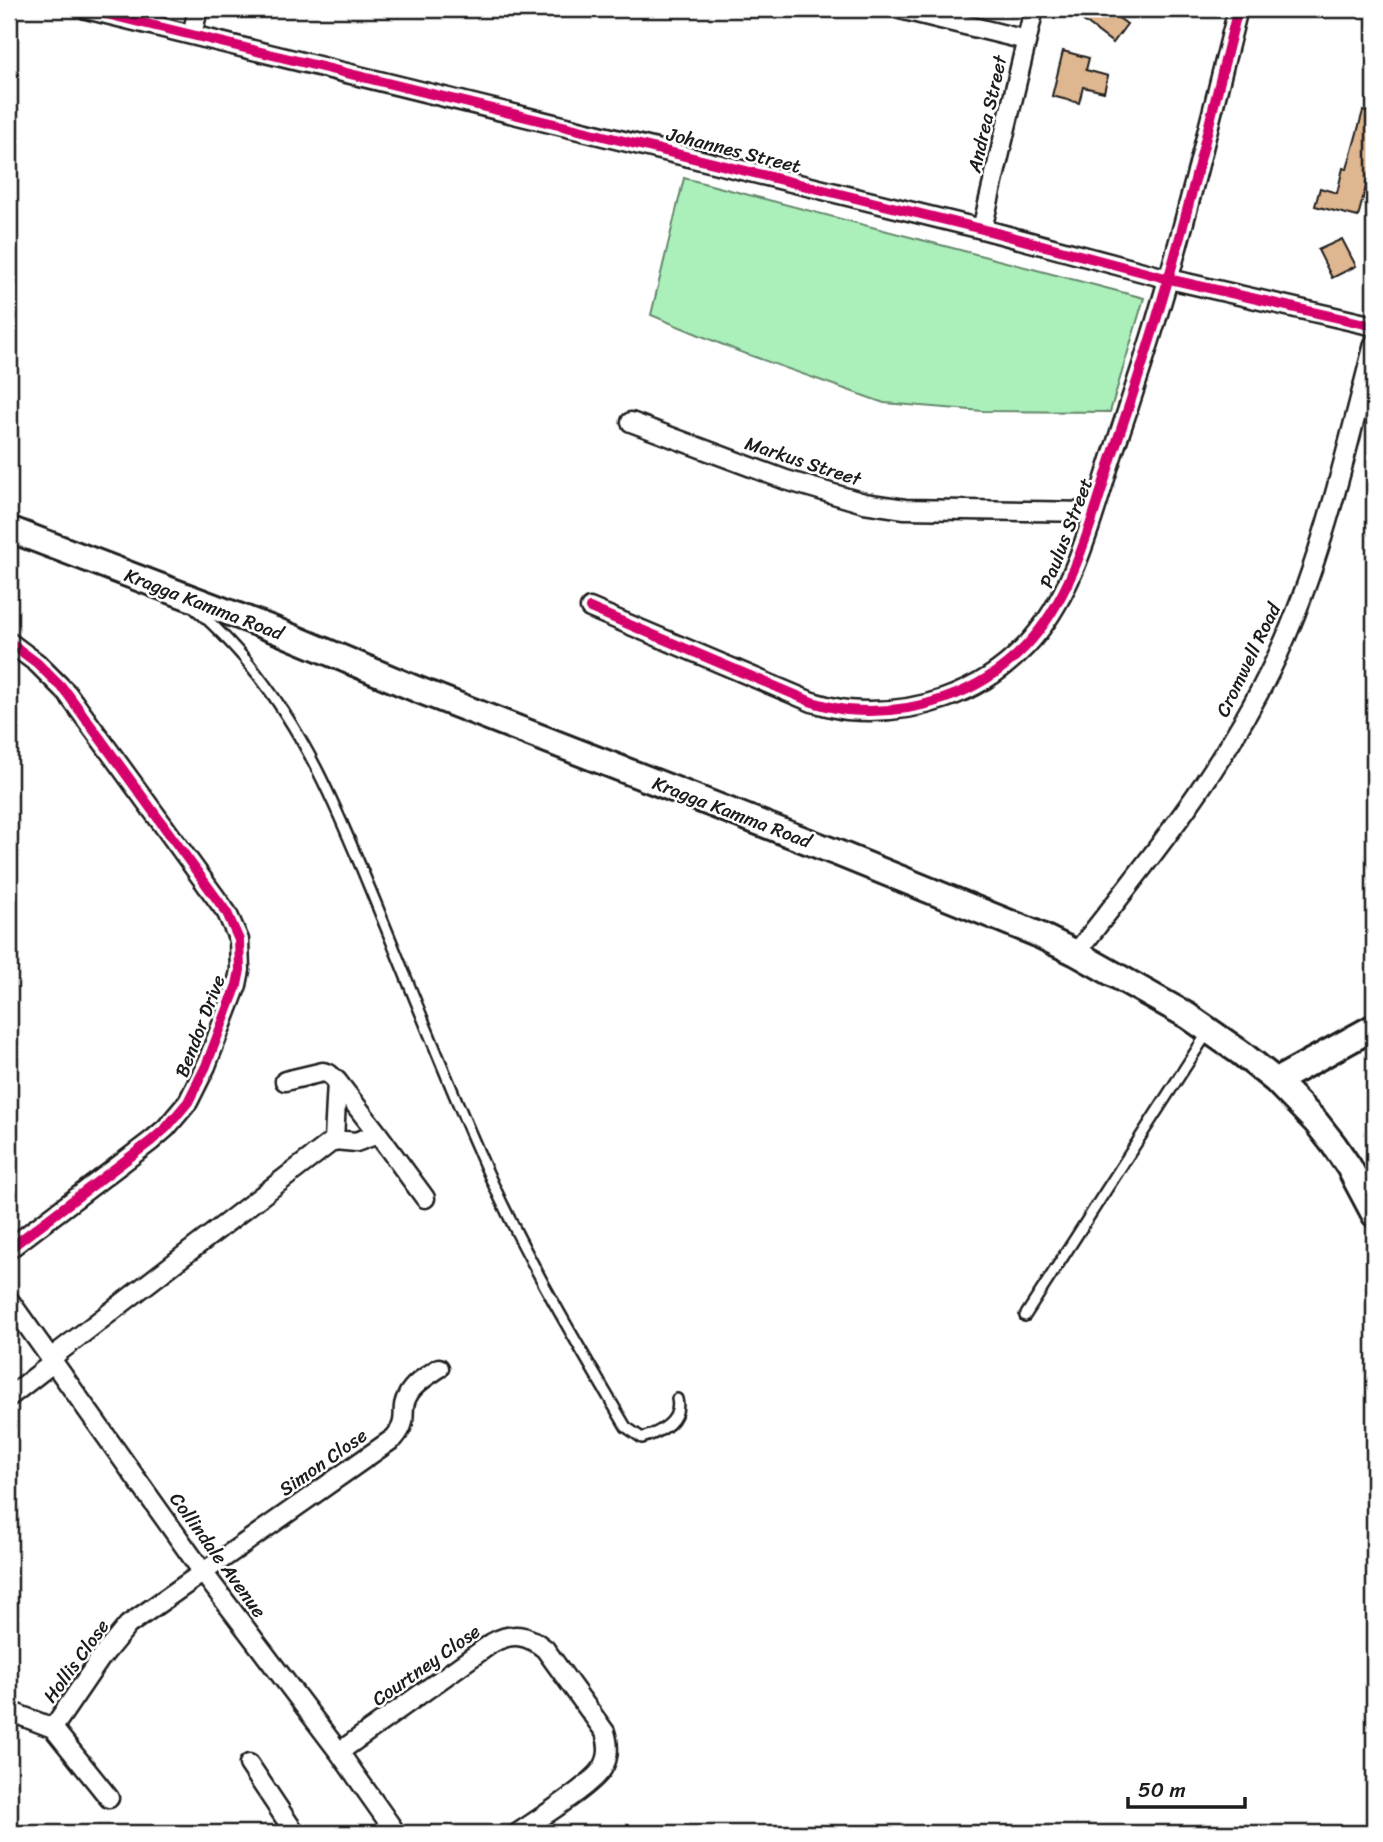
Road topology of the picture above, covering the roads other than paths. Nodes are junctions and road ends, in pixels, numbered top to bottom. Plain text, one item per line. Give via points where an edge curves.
1 (86, 9) edge
2 (198, 9) edge
3 (900, 9) edge
4 (1034, 9) edge
5 (1238, 9) edge
6 (192, 35) junction
7 (1026, 40) junction
8 (982, 229) junction
9 (1168, 279) junction
10 (1374, 326) edge
11 (1374, 344) edge
12 (631, 422) dead end
13 (1094, 512) junction
14 (9, 529) edge
15 (170, 590) junction
16 (590, 608) dead end
17 (9, 642) edge
18 (1076, 953) junction
19 (1374, 1027) edge
20 (1209, 1030) junction
21 (285, 1081) dead end
22 (337, 1081) junction
23 (1276, 1081) junction
24 (378, 1134) junction
25 (334, 1140) junction
26 (425, 1198) dead end
27 (1374, 1214) edge
28 (9, 1249) edge
29 (9, 1300) edge
30 (1025, 1316) dead end
31 (53, 1360) junction
32 (439, 1368) dead end
33 (9, 1397) edge
34 (677, 1399) dead end
35 (202, 1571) junction
36 (9, 1711) edge
37 (53, 1728) junction
38 (339, 1752) junction
39 (249, 1764) dead end
40 (109, 1798) dead end
41 (295, 1833) edge
42 (396, 1833) edge
43 (518, 1833) edge

1 - 6 street, Johannes Street
2 - 6 street
3 - 7 street
4 - 7 street, Andrea Street
5 - 9 street, Paulus Street
6 - 8 street, Johannes Street
7 - 8 street, Andrea Street
8 - 9 street, Johannes Street
9 - 10 street, Johannes Street
9 - 13 street, Paulus Street
11 - 18 street, Cromwell Road via 1314,562 1285,640 1198,794
12 - 13 street, Markus Street via 786,480 864,503 905,509
13 - 16 street, Paulus Street via 1058,602 1026,645 994,675 946,699 900,710 846,710 812,702
14 - 15 main road, Kragga Kamma Road
15 - 18 main road, Kragga Kamma Road via 942,895
15 - 34 lane via 216,628 269,688 313,759 475,1144 554,1303 626,1427 642,1438 653,1434 677,1414
17 - 28 street, Bendor Drive via 67,693 227,913 239,940 240,970 200,1082 178,1115 151,1141
18 - 20 main road, Kragga Kamma Road
19 - 23 main road
20 - 23 main road, Kragga Kamma Road
20 - 30 lane
21 - 22 street via 323,1072
22 - 24 street
22 - 25 street
23 - 27 main road, Kragga Kamma Road via 1334,1145
24 - 25 street via 365,1141
24 - 26 street
25 - 31 street
29 - 31 street, Collindale Avenue
31 - 33 street
31 - 35 street, Collindale Avenue
32 - 35 street, Simon Close via 407,1395 405,1421 394,1438
35 - 37 street, Hollis Close via 128,1625
35 - 38 street, Collindale Avenue
36 - 37 street, Hollis Close
37 - 40 street, Hollis Close
38 - 42 street, Collindale Avenue
38 - 43 street, Courtney Close via 505,1635 533,1639 553,1659 605,1732 608,1757 595,1777
39 - 41 street

